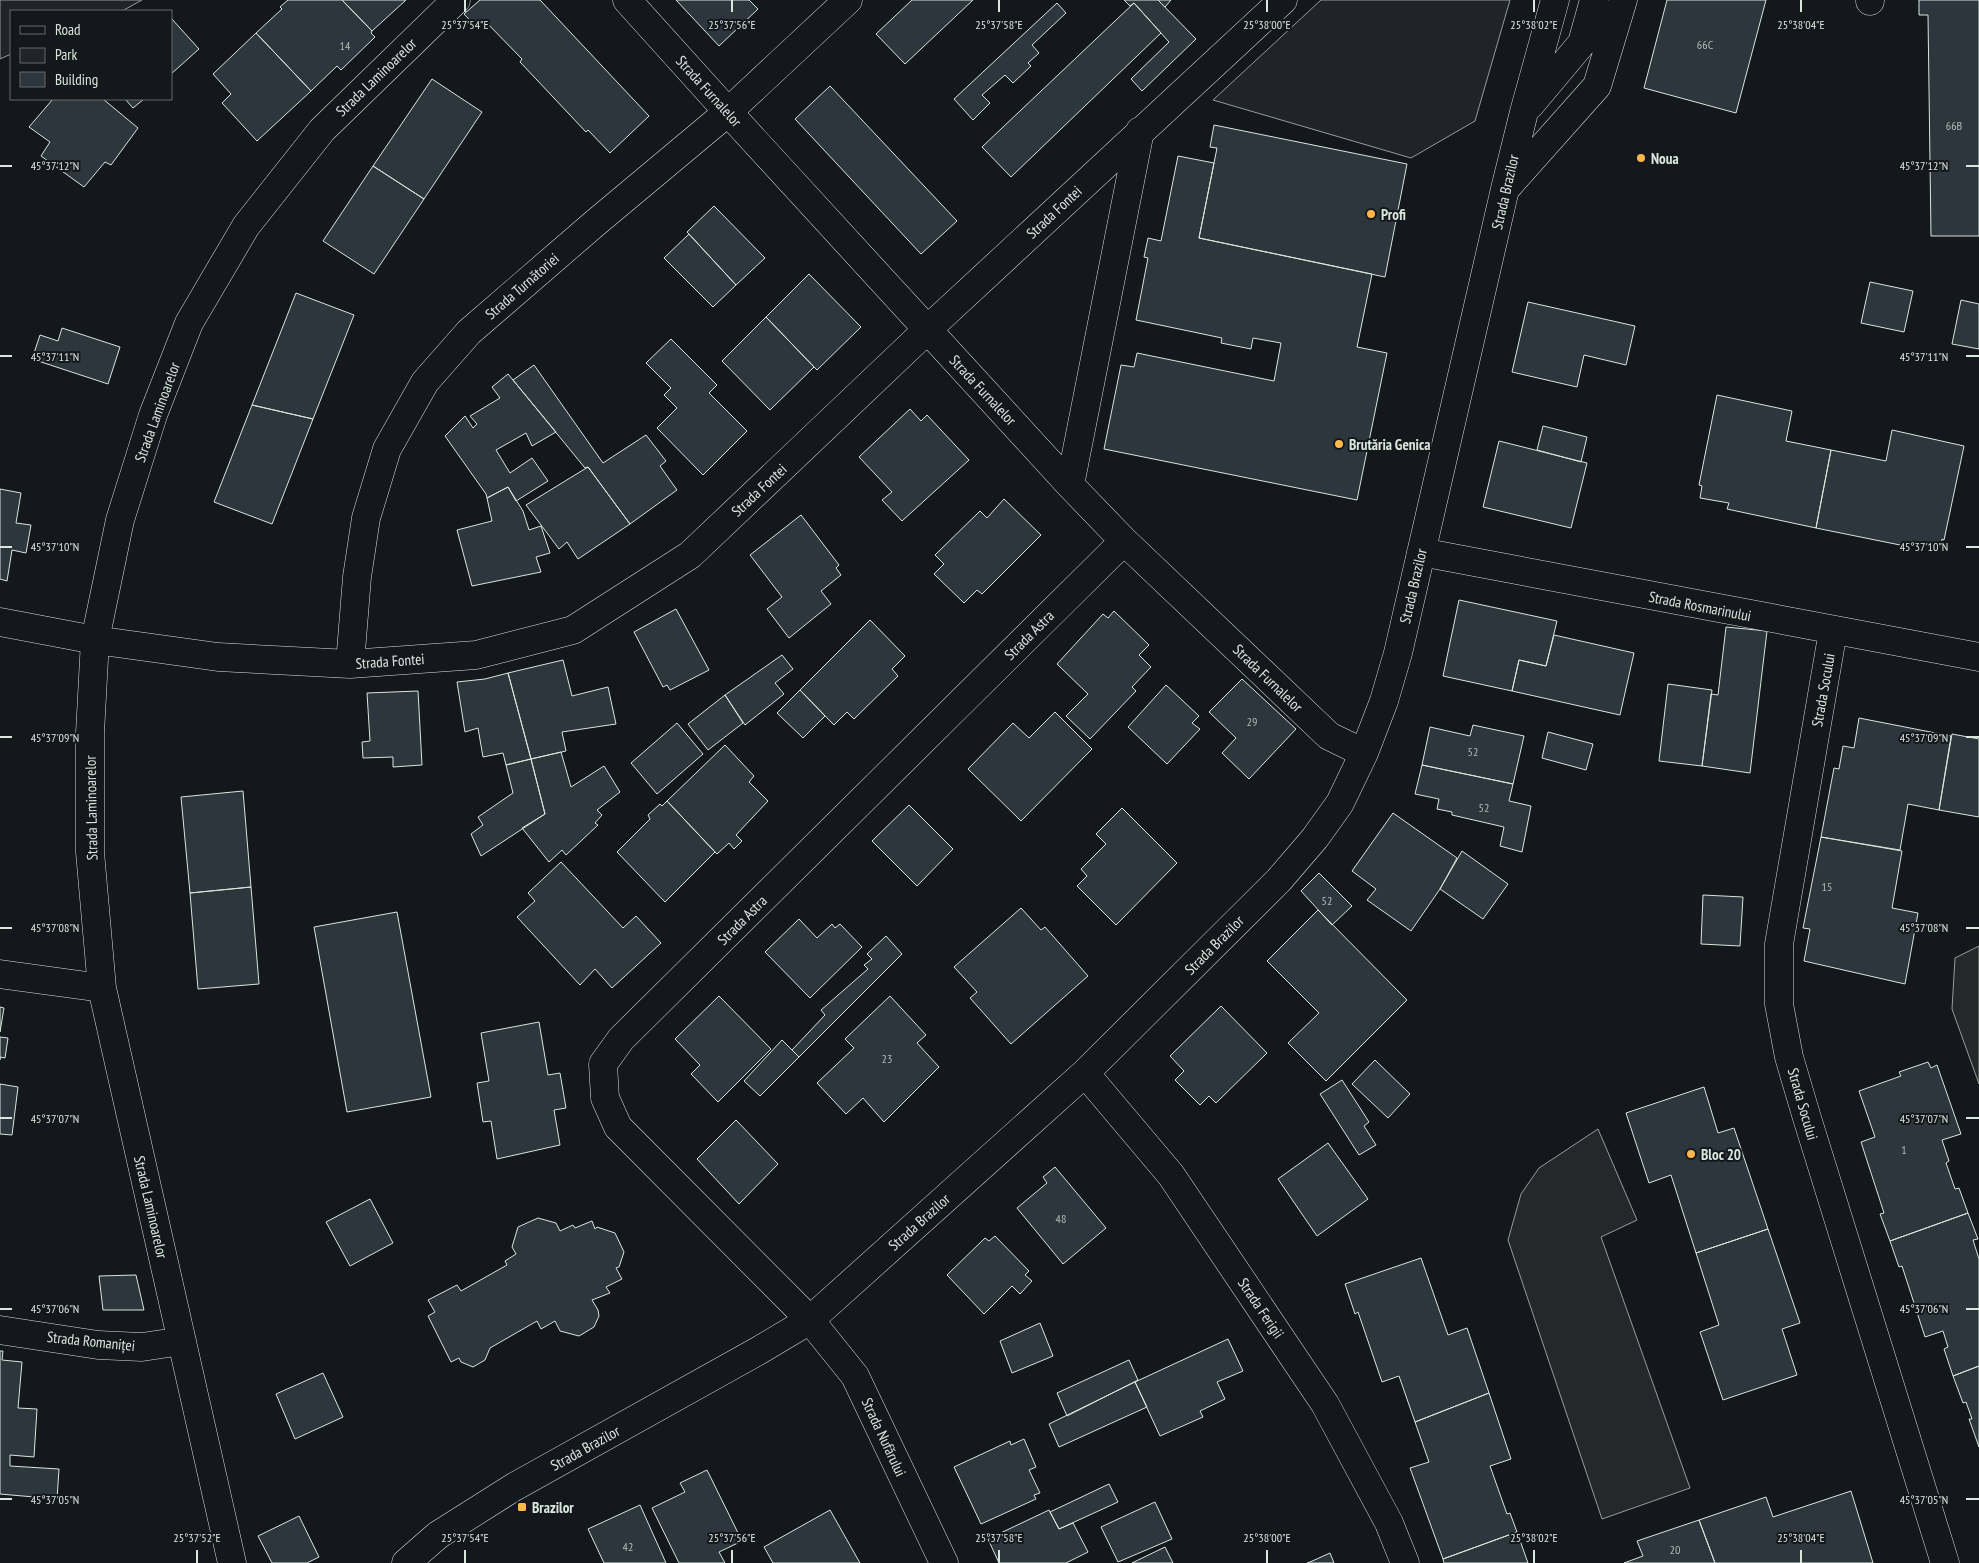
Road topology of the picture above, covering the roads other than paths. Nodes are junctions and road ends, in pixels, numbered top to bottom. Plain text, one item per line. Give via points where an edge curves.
1 (456, 0) edge
2 (627, 0) edge
3 (848, 0) edge
4 (1283, 0) edge
5 (1555, 0) edge
6 (1594, 0) edge
7 (1623, 0) edge
8 (728, 112) junction
9 (1524, 112) junction
10 (1140, 132) junction
11 (1505, 189) junction
12 (927, 330) junction
13 (1070, 485) junction
14 (1124, 541) junction
15 (1421, 552) junction
16 (0, 622) edge
17 (1833, 631) junction
18 (95, 640) junction
19 (1979, 657) edge
20 (350, 664) junction
21 (1364, 753) junction
22 (0, 974) edge
23 (102, 988) junction
24 (1085, 1073) junction
25 (810, 1320) junction
26 (0, 1330) edge
27 (182, 1341) junction
28 (232, 1563) edge
29 (406, 1563) edge
30 (944, 1563) edge
31 (1405, 1563) edge
32 (1945, 1563) edge

1 - 18 street, Strada Laminoarelor via 322,130 246,226 190,324 153,415 120,520
2 - 8 street, Strada Furnalelor
3 - 8 street, Strada Turnătoriei
4 - 10 street, Strada Fontei
5 - 9 street, Strada Brazilor
6 - 9 street via 1582,43
7 - 11 street via 1596,86
8 - 12 street, Strada Furnalelor
8 - 20 street, Strada Turnătoriei via 469,332 425,382 387,449 366,518 357,577
9 - 11 street, Strada Brazilor
10 - 12 street, Strada Fontei
10 - 13 street
11 - 15 street, Strada Brazilor
12 - 13 street, Strada Furnalelor
12 - 20 street, Strada Fontei via 690,555 573,630 476,655
13 - 14 street, Strada Furnalelor
14 - 21 street, Strada Furnalelor via 1330,736
14 - 25 street, Strada Astra via 621,1039 603,1064 605,1098 618,1127
15 - 17 street, Strada Rosmarinului
15 - 21 street, Strada Brazilor via 1398,653
16 - 18 street, Strada Fontei
17 - 19 street, Strada Rosmarinului
17 - 32 street, Strada Socului via 1779,944 1779,1004 1789,1056 1807,1118
18 - 20 street, Strada Fontei via 218,658
18 - 23 street, Strada Laminoarelor via 90,733 90,852
21 - 24 street, Strada Brazilor via 1340,803 1279,880
22 - 23 street
23 - 27 street, Strada Laminoarelor
24 - 25 street, Strada Brazilor
24 - 31 street, Strada Ferigii via 1171,1174 1325,1404 1389,1523
25 - 29 street, Strada Brazilor via 514,1487 438,1535
25 - 30 street, Strada Nufărului via 855,1376
26 - 27 street, Strada Romaniței via 98,1345 142,1347
27 - 28 street, Strada Laminoarelor

